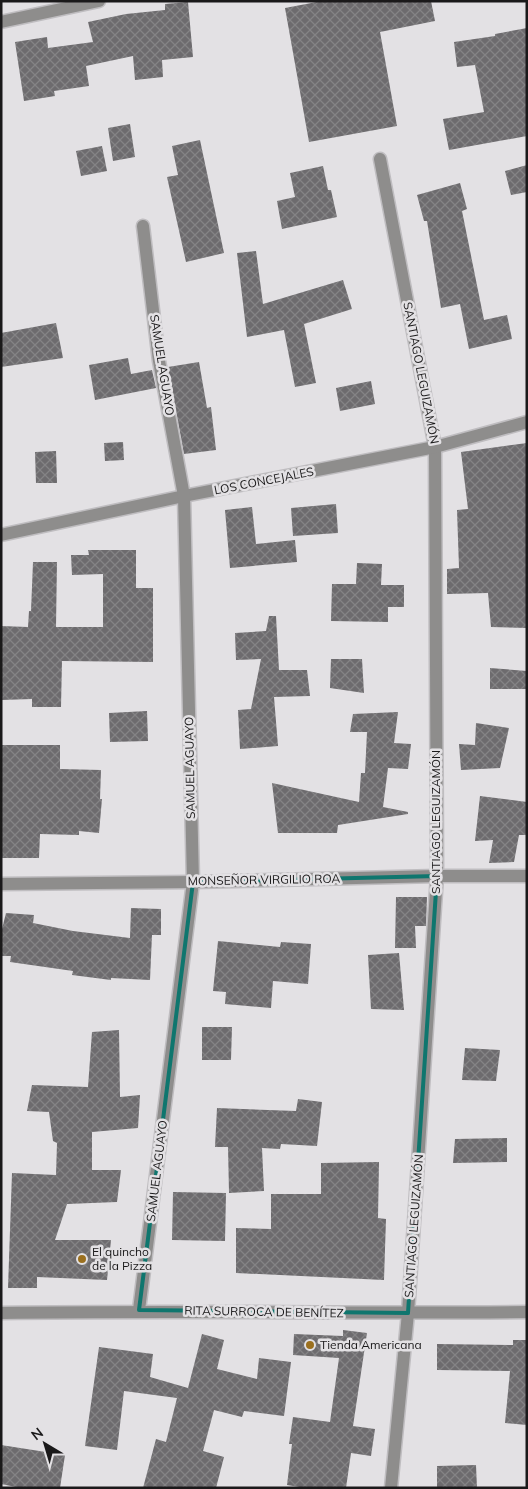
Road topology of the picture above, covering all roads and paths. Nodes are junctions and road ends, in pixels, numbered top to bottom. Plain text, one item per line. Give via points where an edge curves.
1 (99, 1) edge
2 (1, 22) edge
3 (380, 159) dead end
4 (143, 226) dead end
5 (527, 422) edge
6 (435, 448) junction
7 (184, 496) junction
8 (1, 535) edge
9 (437, 876) junction
10 (527, 876) edge
11 (193, 882) junction
12 (1, 884) edge
13 (139, 1310) junction
14 (527, 1312) edge
15 (1, 1313) edge
16 (408, 1313) junction
17 (390, 1488) edge

1 - 2 street
3 - 6 street, SANTIAGO LEGUIZAMÓN
4 - 7 street, SAMUEL AGUAYO via 159,361
5 - 6 street, LOS CONCEJALES
6 - 7 street, LOS CONCEJALES
6 - 9 street, SANTIAGO LEGUIZAMÓN
7 - 8 street, LOS CONCEJALES
7 - 11 street, SAMUEL AGUAYO
9 - 10 street, MONSEÑOR VIRGILIO ROA
9 - 11 street, MONSEÑOR VIRGILIO ROA
9 - 16 street, SANTIAGO LEGUIZAMÓN
11 - 12 street, MONSEÑOR VIRGILIO ROA
11 - 13 street, SAMUEL AGUAYO
13 - 15 street, RITA SURROCA DE BENÍTEZ
13 - 16 street, RITA SURROCA DE BENÍTEZ
14 - 16 street, RITA SURROCA DE BENÍTEZ
16 - 17 street, SANTIAGO LEGUIZAMÓN

